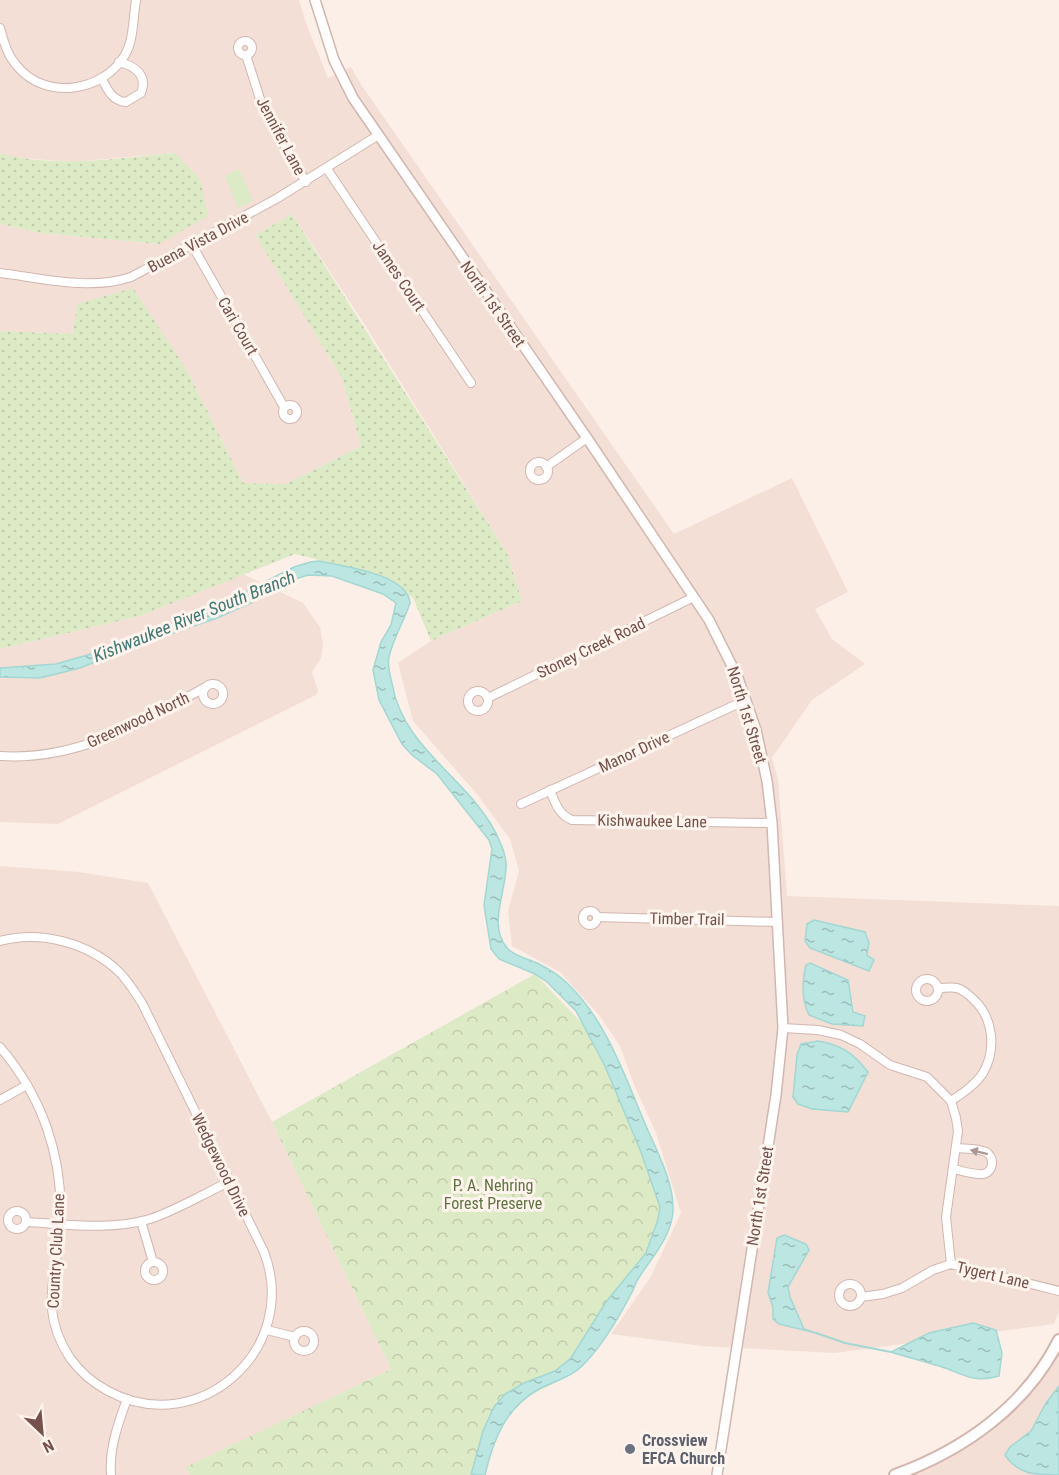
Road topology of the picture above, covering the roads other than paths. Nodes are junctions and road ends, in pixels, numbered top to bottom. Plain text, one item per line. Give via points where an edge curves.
1 (136, 0) edge
2 (315, 0) edge
3 (0, 28) edge
4 (246, 55) dead end
5 (119, 62) junction
6 (102, 79) junction
7 (376, 135) junction
8 (327, 169) junction
9 (306, 182) junction
10 (192, 245) junction
11 (0, 273) edge
12 (471, 383) dead end
13 (284, 407) dead end
14 (587, 438) junction
15 (546, 467) dead end
16 (694, 597) junction
17 (204, 688) dead end
18 (488, 698) dead end
19 (746, 700) junction
20 (0, 756) edge
21 (550, 790) junction
22 (521, 804) dead end
23 (772, 823) junction
24 (597, 917) dead end
25 (777, 922) junction
26 (0, 941) edge
27 (938, 988) dead end
28 (783, 1028) junction
29 (0, 1047) edge
30 (27, 1084) junction
31 (0, 1100) edge
32 (951, 1101) junction
33 (956, 1148) junction
34 (954, 1168) junction
35 (229, 1182) junction
36 (141, 1221) junction
37 (26, 1222) dead end
38 (60, 1224) junction
39 (153, 1262) dead end
40 (951, 1264) junction
41 (1059, 1291) edge
42 (861, 1297) dead end
43 (267, 1330) junction
44 (295, 1337) dead end
45 (1059, 1340) edge
46 (127, 1399) junction
47 (111, 1475) edge
48 (717, 1475) edge
49 (895, 1475) edge

1 - 5 street via 130,39
2 - 7 street, North 1st Street via 337,69
3 - 6 street via 8,54 18,68 42,84 73,88
4 - 9 street, Jennifer Lane via 261,102
5 - 6 street
5 - 6 street via 141,74 141,93 126,102 117,100
7 - 8 street, Buena Vista Drive
7 - 14 street, North 1st Street
8 - 9 street, Buena Vista Drive
8 - 12 street, James Court
9 - 10 street, Buena Vista Drive
10 - 11 street, Buena Vista Drive via 139,274 114,282 92,284
10 - 13 street, Cari Court
14 - 15 street
14 - 16 street, North 1st Street
16 - 18 street, Stoney Creek Road
16 - 19 street, North 1st Street via 723,646
17 - 20 street, Greenwood North via 92,744 53,754
19 - 21 street, Manor Drive
19 - 23 street, North 1st Street via 767,781
21 - 22 street, Manor Drive
21 - 23 street, Kishwaukee Lane via 560,812 572,820
23 - 25 street, North 1st Street
24 - 25 street, Timber Trail
25 - 28 street, North 1st Street
26 - 35 street, Wedgewood Drive via 30,937 65,941 102,958 119,972 142,1003
27 - 32 street via 957,988 968,994 982,1009 991,1035 984,1071 969,1089
28 - 32 street via 826,1031 850,1038 890,1065 927,1077
28 - 48 street, North 1st Street
29 - 30 street, Country Club Lane
30 - 31 street
30 - 38 street, Country Club Lane via 52,1143 59,1176
32 - 33 street via 957,1124
33 - 34 street
34 -> 33 street via 982,1174 992,1165 987,1153
34 - 40 street via 946,1217
35 - 36 street
35 - 43 street, Wedgewood Drive via 269,1268 272,1293
36 - 38 street via 106,1226
36 - 39 street
37 - 38 street
38 - 46 street, Country Club Lane via 51,1295 58,1336 81,1371 104,1389
40 - 41 street, Tygert Lane
40 - 42 street, Tygert Lane via 902,1288
43 - 44 street
43 - 46 street, Wedgewood Drive via 240,1371 209,1393 166,1404
45 - 49 main road via 1033,1382 990,1424 951,1449
46 - 47 street via 113,1439

